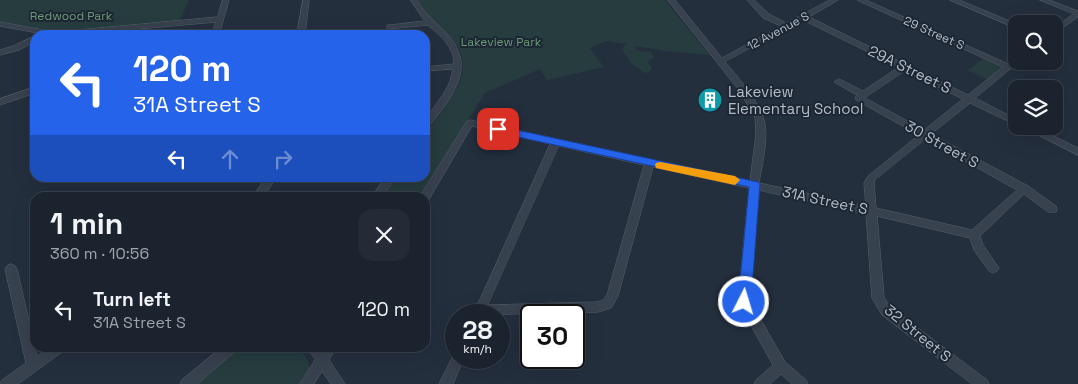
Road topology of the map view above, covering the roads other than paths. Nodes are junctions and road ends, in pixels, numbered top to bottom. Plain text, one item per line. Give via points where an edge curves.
1 (226, 0) edge
2 (306, 0) edge
3 (414, 0) edge
4 (671, 0) edge
5 (750, 0) edge
6 (835, 0) edge
7 (860, 0) edge
8 (952, 0) edge
9 (1043, 0) edge
10 (1078, 13) edge
11 (803, 17) junction
12 (220, 19) junction
13 (429, 23) junction
14 (1008, 23) edge
15 (0, 24) edge
16 (1063, 25) edge
17 (786, 26) junction
18 (390, 27) dead end
19 (99, 30) edge
20 (216, 30) edge
21 (302, 30) edge
22 (30, 31) edge
23 (30, 41) edge
24 (0, 53) edge
25 (721, 61) junction
26 (1008, 62) edge
27 (458, 66) junction
28 (905, 67) junction
29 (1008, 68) edge
30 (430, 69) edge
31 (838, 82) dead end
32 (30, 92) edge
33 (863, 95) junction
34 (969, 98) junction
35 (0, 102) edge
36 (1008, 118) edge
37 (430, 119) edge
38 (924, 134) junction
39 (1043, 135) edge
40 (556, 142) junction
41 (1078, 152) edge
42 (649, 163) junction
43 (754, 184) junction
44 (1024, 189) junction
45 (428, 192) edge
46 (1052, 209) dead end
47 (871, 210) junction
48 (974, 234) junction
49 (993, 268) dead end
50 (11, 269) dead end
51 (483, 304) edge
52 (510, 311) edge
53 (52, 352) edge
54 (225, 352) edge
55 (316, 352) edge
56 (328, 352) edge
57 (322, 361) junction
58 (32, 366) junction
59 (781, 366) junction
60 (453, 369) edge
61 (7, 384) edge
62 (187, 384) edge
63 (307, 384) edge
64 (338, 384) edge
65 (446, 384) edge
66 (761, 384) edge
67 (801, 384) edge
68 (982, 384) edge

1 - 12 street
2 - 21 street
3 - 13 street
4 - 25 street
5 - 17 street via 766,16
6 - 11 street, 12 Avenue S
7 - 26 street, 29 Street S
8 - 14 street
9 - 10 street
10 - 16 street
11 - 17 street, 12 Avenue S
11 - 28 street, 29A Street S
12 - 19 street
12 - 20 street
13 - 18 street
13 - 27 street via 453,46
15 - 22 street
17 - 25 street, 12 Avenue S
23 - 24 street
25 - 43 street via 759,116 761,134
27 - 30 street
27 - 37 street via 455,83
28 - 33 street
28 - 34 street, 29A Street S
29 - 34 street
31 - 33 street, 30 Street S
32 - 35 street
33 - 38 street, 30 Street S via 859,98
34 - 36 street, 29A Street S
34 - 38 street
38 - 44 street, 30 Street S
38 - 47 street, 32 Street S via 871,178
39 - 41 street
40 - 42 street, 31A Street S
40 - 45 street, 31A Street S via 470,123
40 - 51 street
42 - 43 street, 31A Street S
42 - 52 street via 612,296 607,304
43 - 47 street, 31A Street S
43 - 59 street via 744,302
44 - 46 street, 30 Street S
44 - 48 street
47 - 48 street, 31A Street S
47 - 68 street, 32 Street S via 878,298 886,311
48 - 49 street via 978,247
50 - 58 street
53 - 58 street
54 - 62 street
55 - 57 street
56 - 57 street
57 - 63 street
57 - 64 street
58 - 61 street
59 - 66 street
59 - 67 street
60 - 65 street

